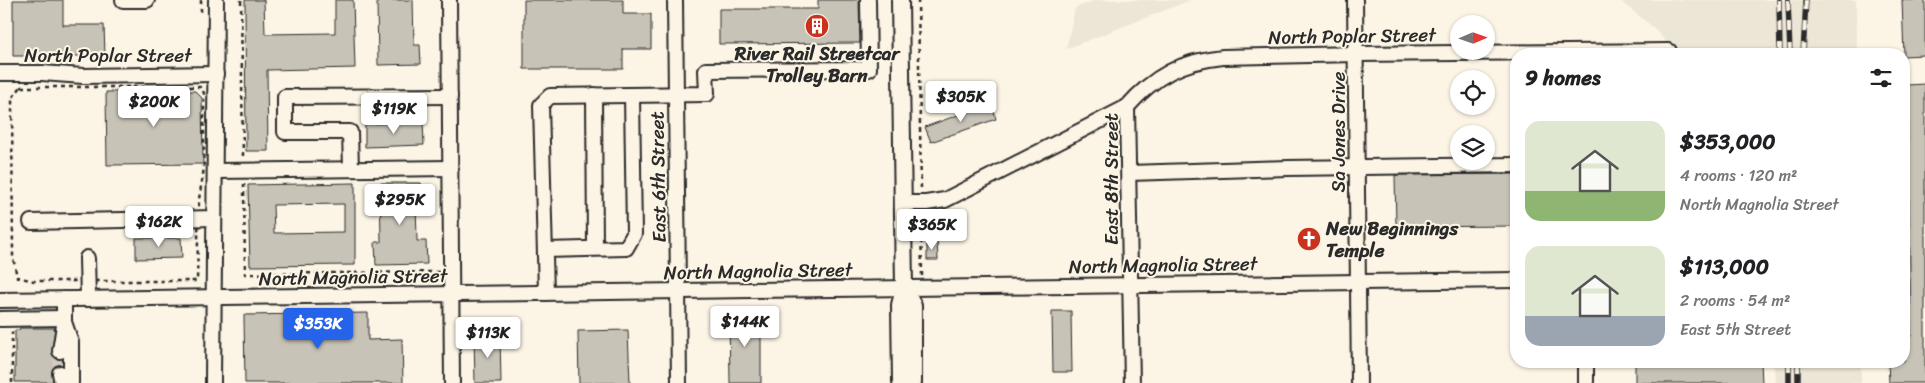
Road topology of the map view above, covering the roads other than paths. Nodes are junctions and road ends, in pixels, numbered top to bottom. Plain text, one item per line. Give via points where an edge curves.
1 (123, 0) edge
2 (147, 0) edge
3 (216, 0) edge
4 (448, 0) edge
5 (675, 0) edge
6 (868, 0) edge
7 (900, 0) edge
8 (1355, 0) edge
9 (1510, 53) edge
10 (1356, 54) junction
11 (1245, 57) joint
12 (0, 73) edge
13 (216, 74) junction
14 (676, 94) junction
15 (594, 95) junction
16 (632, 95) junction
17 (450, 96) junction
18 (1127, 107) junction
19 (1510, 165) edge
20 (451, 168) junction
21 (1357, 168) junction
22 (351, 169) junction
23 (215, 171) junction
24 (1129, 173) junction
25 (903, 204) junction
26 (214, 218) junction
27 (31, 222) dead end
28 (595, 248) junction
29 (545, 250) junction
30 (87, 258) dead end
31 (1510, 280) edge
32 (1358, 282) junction
33 (1131, 284) junction
34 (904, 288) junction
35 (678, 291) junction
36 (546, 293) junction
37 (453, 294) junction
38 (214, 298) junction
39 (64, 299) junction
40 (88, 299) junction
41 (0, 300) edge
42 (0, 319) edge
43 (64, 320) junction
44 (60, 351) tunnel mouth
45 (1586, 368) edge
46 (71, 383) edge
47 (213, 383) edge
48 (452, 383) edge
49 (679, 383) edge
50 (901, 383) edge
51 (913, 383) edge
52 (1132, 383) edge
53 (1359, 383) edge
54 (1586, 383) edge

1 - 2 street
3 - 13 street
4 - 17 street
5 - 14 street, East 6th Street
6 - 14 street via 869,69 706,70 707,94
7 - 25 main road
8 - 10 street, Sa Jones Drive
9 - 10 street, North Poplar Street
10 - 11 street, North Poplar Street
10 - 21 street, Sa Jones Drive
11 - 18 street, East 8th Street via 1203,59 1185,65 1154,80
12 - 13 street, North Poplar Street via 83,76
13 - 23 street
14 - 16 street
14 - 35 street, East 6th Street
15 - 16 street
15 - 28 street
15 - 29 street via 550,96 541,105
16 - 28 street via 634,234 626,248
17 - 20 street
17 - 22 street via 285,97 285,132 350,132
18 - 24 street, East 8th Street
18 - 25 street via 951,198
19 - 21 street
20 - 22 street
20 - 37 street
21 - 24 street
21 - 32 street, Sa Jones Drive
22 - 23 street
23 - 26 street
24 - 33 street, East 8th Street
25 - 34 main road
26 - 27 street
26 - 38 street
28 - 29 street
29 - 36 street
30 - 40 street
31 - 32 street, North Magnolia Street
32 - 33 street, North Magnolia Street
32 - 53 street, Sa Jones Drive
33 - 34 street, North Magnolia Street
33 - 52 street, East 8th Street
34 - 35 street, North Magnolia Street
34 - 50 main road via 900,305
34 - 51 main road via 912,306
35 - 36 street, North Magnolia Street
35 - 49 street, East 6th Street
36 - 37 street, North Magnolia Street
37 - 38 street, North Magnolia Street
37 - 48 street
38 - 40 street, North Magnolia Street
38 - 47 street
39 - 40 street, North Magnolia Street
39 - 41 street, North Magnolia Street
39 - 43 street
42 - 43 street
43 - 44 street
43 - 46 street via 70,342
45 - 54 street

